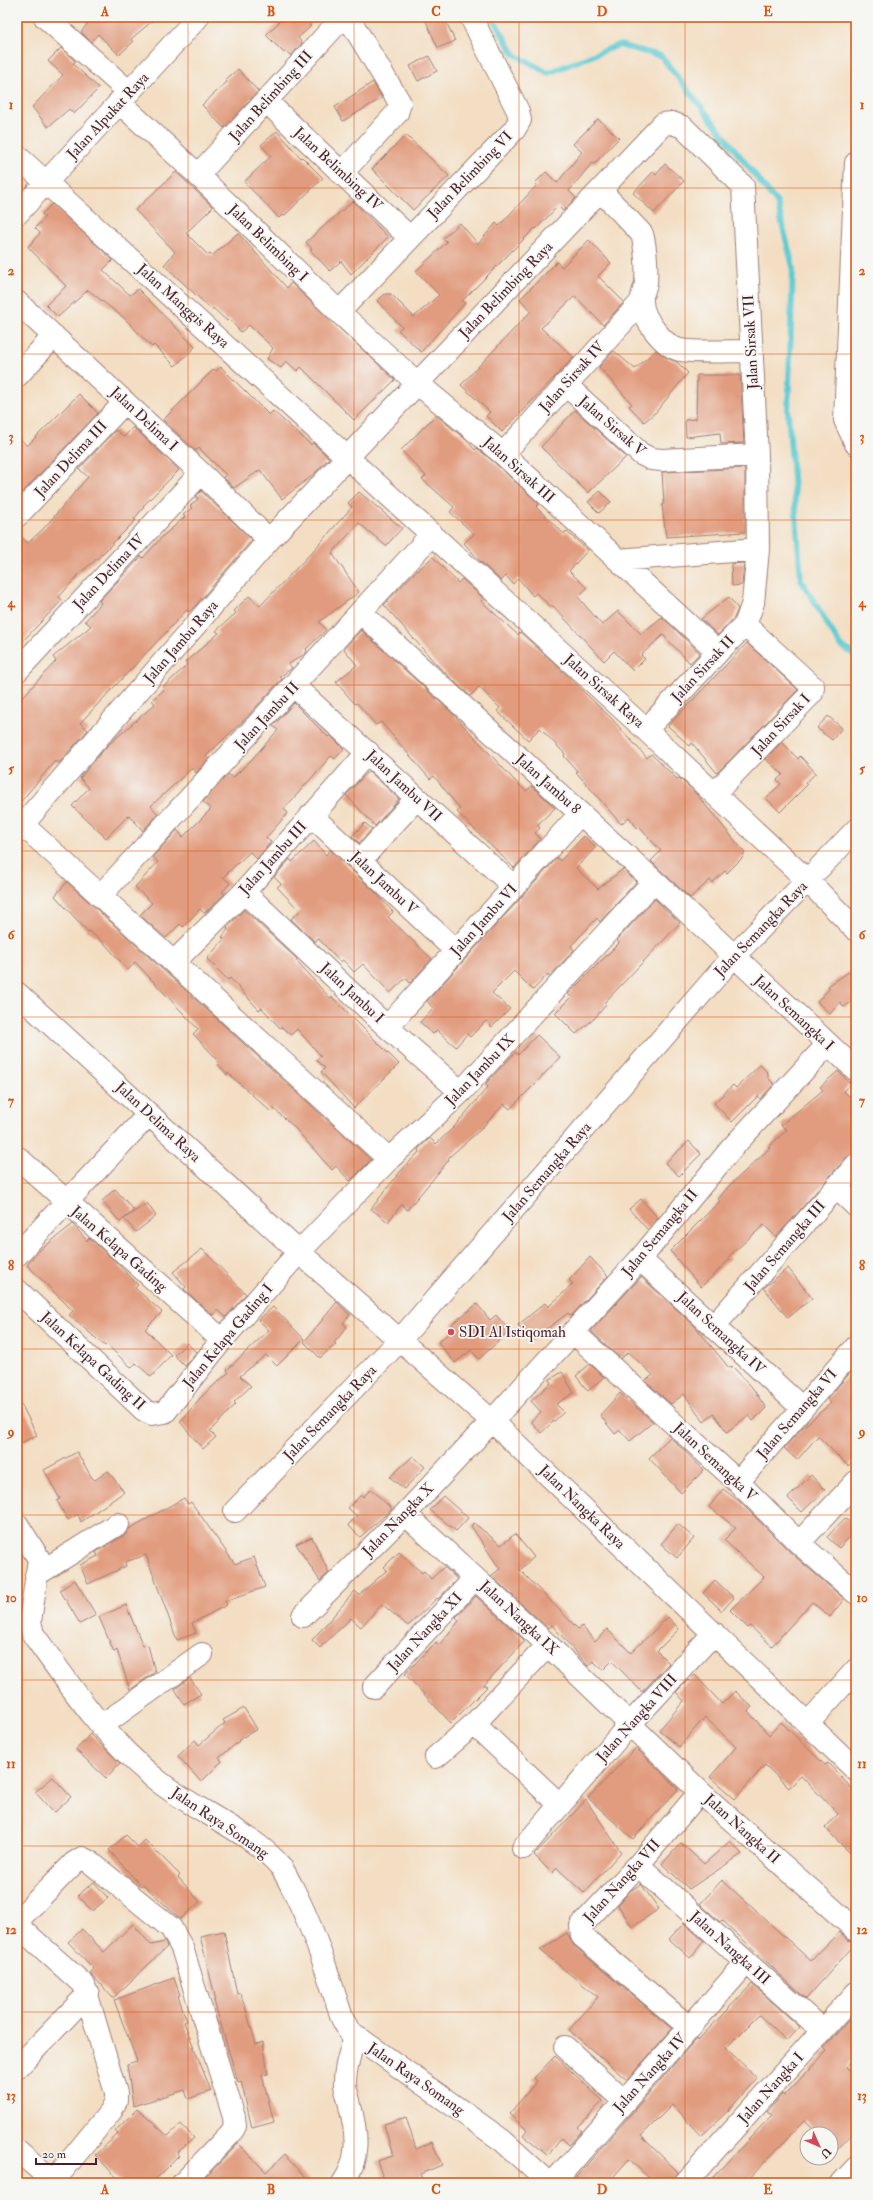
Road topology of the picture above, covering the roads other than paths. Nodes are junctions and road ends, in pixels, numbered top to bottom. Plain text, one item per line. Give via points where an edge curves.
1 (46, 17) edge
2 (343, 17) edge
3 (348, 17) edge
4 (471, 17) edge
5 (194, 18) edge
6 (124, 97) junction
7 (266, 101) junction
8 (663, 124) joint
9 (17, 156) edge
10 (856, 163) edge
11 (343, 172) junction
12 (198, 175) junction
13 (46, 183) junction
14 (601, 191) junction
15 (17, 214) edge
16 (410, 238) junction
17 (642, 301) junction
18 (17, 302) edge
19 (339, 312) junction
20 (852, 326) edge
21 (54, 336) junction
22 (750, 351) junction
23 (17, 376) edge
24 (417, 383) junction
25 (565, 384) junction
26 (125, 402) junction
27 (851, 415) edge
28 (856, 444) edge
29 (503, 454) junction
30 (757, 455) junction
31 (348, 456) junction
32 (201, 473) junction
33 (17, 516) edge
34 (432, 534) junction
35 (269, 540) junction
36 (758, 549) junction
37 (618, 560) junction
38 (753, 603) joint
39 (361, 613) junction
40 (745, 625) junction
41 (718, 652) junction
42 (17, 671) edge
43 (294, 686) junction
44 (646, 730) junction
45 (368, 752) junction
46 (715, 794) junction
47 (416, 799) junction
48 (580, 814) junction
49 (311, 815) junction
50 (20, 828) edge
51 (856, 830) edge
52 (360, 861) junction
53 (654, 881) junction
54 (808, 881) junction
55 (514, 887) junction
56 (244, 892) junction
57 (100, 896) junction
58 (856, 930) edge
59 (456, 951) junction
60 (733, 957) junction
61 (174, 962) junction
62 (17, 993) edge
63 (387, 1027) junction
64 (828, 1044) junction
65 (856, 1070) edge
66 (461, 1092) junction
67 (149, 1114) junction
68 (17, 1157) edge
69 (389, 1159) junction
70 (856, 1165) edge
71 (836, 1188) junction
72 (66, 1202) junction
73 (856, 1206) edge
74 (300, 1252) junction
75 (17, 1255) edge
76 (640, 1259) junction
77 (17, 1290) edge
78 (714, 1326) junction
79 (573, 1332) junction
80 (222, 1340) junction
81 (400, 1340) junction
82 (856, 1347) edge
83 (802, 1408) junction
84 (152, 1414) joint
85 (492, 1421) junction
86 (738, 1482) junction
87 (856, 1482) edge
88 (235, 1511) dead end
89 (405, 1514) junction
90 (17, 1524) edge
91 (118, 1524) dead end
92 (799, 1543) junction
93 (36, 1575) junction
94 (476, 1578) junction
95 (856, 1593) edge
96 (303, 1616) dead end
97 (714, 1633) junction
98 (548, 1645) junction
99 (202, 1654) dead end
100 (856, 1670) edge
101 (374, 1687) dead end
102 (808, 1723) junction
103 (474, 1724) junction
104 (629, 1725) junction
105 (101, 1726) junction
106 (436, 1757) dead end
107 (856, 1770) edge
108 (700, 1792) junction
109 (560, 1805) junction
110 (523, 1848) dead end
111 (638, 1865) junction
112 (17, 1921) edge
113 (17, 1924) edge
114 (856, 1930) edge
115 (746, 1963) junction
116 (856, 1993) edge
117 (88, 1994) junction
118 (690, 2028) junction
119 (822, 2030) junction
120 (355, 2036) junction
121 (565, 2047) dead end
122 (17, 2068) edge
123 (624, 2101) junction
124 (17, 2150) edge
125 (856, 2168) edge
126 (54, 2182) edge
127 (183, 2183) edge
128 (342, 2183) edge
129 (549, 2183) edge
130 (553, 2183) edge
131 (685, 2183) edge
132 (842, 2183) edge

1 - 6 street, Jalan Belimbing I
2 - 7 street, Jalan Belimbing III
3 - 11 street via 400,103 397,113
4 - 16 street, Jalan Belimbing VI via 518,111 520,120 514,130
5 - 6 street, Jalan Alpukat Raya
6 - 12 street, Jalan Belimbing I
6 - 13 street, Jalan Alpukat Raya
7 - 11 street, Jalan Belimbing IV
7 - 12 street, Jalan Belimbing III
8 - 14 street, Jalan Belimbing Raya
8 - 22 street, Jalan Sirsak VII via 672,123 682,127 743,186
9 - 13 street, Jalan Manggis Raya
10 - 20 street
11 - 16 street, Jalan Belimbing IV
12 - 19 street, Jalan Belimbing I
13 - 15 street, Jalan Alpukat Raya
13 - 31 street, Jalan Manggis Raya
14 - 17 street via 642,234 646,283
14 - 24 street, Jalan Belimbing Raya
16 - 19 street, Jalan Belimbing VI
17 - 22 street via 648,322 665,341 679,350
17 - 25 street, Jalan Sirsak IV
18 - 21 street, Jalan Delima I
19 - 24 street, Jalan Belimbing I
20 - 27 street
21 - 23 street
21 - 26 street, Jalan Delima I
22 - 30 street, Jalan Sirsak VII
24 - 29 street, Jalan Sirsak III
24 - 31 street, Jalan Belimbing Raya
25 - 29 street, Jalan Sirsak IV
25 - 30 street, Jalan Sirsak V via 641,454 651,459
26 - 32 street, Jalan Delima I
26 - 33 street, Jalan Delima III
27 - 28 street
29 - 37 street, Jalan Sirsak III
30 - 36 street, Jalan Sirsak VII
31 - 34 street, Jalan Sirsak Raya
31 - 35 street, Jalan Jambu Raya
32 - 35 street, Jalan Delima I
32 - 42 street, Jalan Delima IV
34 - 39 street, Jalan Jambu II
34 - 44 street, Jalan Sirsak Raya
35 - 50 street, Jalan Jambu Raya
36 - 37 street
36 - 38 street, Jalan Sirsak VII
37 - 41 street, Jalan Sirsak III
38 - 40 street, Jalan Sirsak II
39 - 43 street, Jalan Jambu II
39 - 48 street, Jalan Jambu 8
40 - 41 street, Jalan Sirsak II
40 - 46 street, Jalan Sirsak I via 813,687 812,694
41 - 44 street, Jalan Sirsak II
43 - 45 street, Jalan Jambu VII
43 - 57 street, Jalan Jambu II
44 - 46 street, Jalan Sirsak Raya
45 - 47 street, Jalan Jambu VII
45 - 49 street, Jalan Jambu III
46 - 54 street, Jalan Sirsak Raya
47 - 52 street
47 - 55 street, Jalan Jambu VII
48 - 53 street, Jalan Jambu 8
48 - 55 street, Jalan Jambu VI
49 - 52 street, Jalan Jambu V
49 - 56 street, Jalan Jambu III
50 - 57 street
51 - 54 street, Jalan Semangka Raya
52 - 59 street, Jalan Jambu V
53 - 60 street, Jalan Jambu 8
53 - 66 street, Jalan Jambu IX
54 - 58 street, Jalan Sirsak Raya
54 - 60 street, Jalan Semangka Raya
55 - 59 street, Jalan Jambu VI
56 - 61 street, Jalan Jambu III
56 - 63 street, Jalan Jambu I
57 - 61 street
59 - 63 street, Jalan Jambu VI
60 - 64 street, Jalan Semangka I
60 - 81 street, Jalan Semangka Raya
61 - 69 street
62 - 67 street, Jalan Delima Raya
63 - 66 street, Jalan Jambu I
64 - 65 street, Jalan Semangka I
64 - 76 street, Jalan Semangka II via 732,1149
66 - 69 street, Jalan Jambu IX
67 - 72 street
67 - 74 street, Jalan Delima Raya
68 - 72 street, Jalan Kelapa Gading
69 - 74 street, Jalan Jambu IX
70 - 71 street, Jalan Semangka III
71 - 73 street
71 - 78 street, Jalan Semangka III
72 - 75 street
72 - 80 street, Jalan Kelapa Gading
74 - 80 street, Jalan Kelapa Gading I
74 - 81 street, Jalan Nangka Raya
76 - 78 street, Jalan Semangka IV
76 - 79 street, Jalan Semangka II
77 - 84 street, Jalan Kelapa Gading II via 144,1410
78 - 83 street, Jalan Semangka IV
79 - 85 street, Jalan Semangka II
79 - 86 street, Jalan Semangka V
80 - 84 street, Jalan Kelapa Gading I via 165,1412
81 - 85 street, Jalan Nangka Raya
81 - 88 street, Jalan Semangka Raya
82 - 83 street, Jalan Semangka VI
83 - 86 street, Jalan Semangka VI
85 - 89 street, Jalan Nangka X
85 - 97 street, Jalan Nangka Raya
86 - 92 street, Jalan Semangka V
87 - 92 street
89 - 94 street, Jalan Nangka IX
89 - 96 street, Jalan Nangka X
90 - 93 street, Jalan Raya Somang via 39,1559
91 - 93 street
92 - 95 street, Jalan Semangka V
93 - 105 street, Jalan Raya Somang via 30,1622 33,1634
94 - 98 street, Jalan Nangka IX
94 - 101 street, Jalan Nangka XI
97 - 102 street, Jalan Nangka Raya
97 - 104 street, Jalan Nangka VIII
98 - 103 street
98 - 104 street, Jalan Nangka IX
99 - 105 street
100 - 102 street
102 - 107 street, Jalan Nangka Raya
103 - 106 street
103 - 109 street
104 - 108 street, Jalan Nangka II
104 - 109 street, Jalan Nangka VIII
105 - 120 street, Jalan Raya Somang via 157,1781 245,1837 282,1868 312,1928 342,2018
108 - 111 street, Jalan Nangka VII
108 - 114 street, Jalan Nangka II
109 - 110 street, Jalan Nangka VIII
111 - 115 street, Jalan Nangka III
111 - 118 street, Jalan Nangka VII via 581,1926 580,1931 582,1936
112 - 127 street via 82,1858 171,1928 177,1936 235,2126 231,2134
113 - 117 street via 84,1985
115 - 118 street, Jalan Nangka IV
115 - 119 street, Jalan Nangka III
116 - 119 street, Jalan Nangka I
117 - 122 street
117 - 126 street via 116,2093 116,2101 111,2111
118 - 123 street, Jalan Nangka IV
119 - 131 street, Jalan Nangka I
120 - 128 street via 348,2059 345,2084 356,2132 355,2156 350,2172
120 - 129 street, Jalan Raya Somang via 503,2141
121 - 123 street
123 - 130 street, Jalan Nangka IV
124 - 126 street
125 - 132 street

